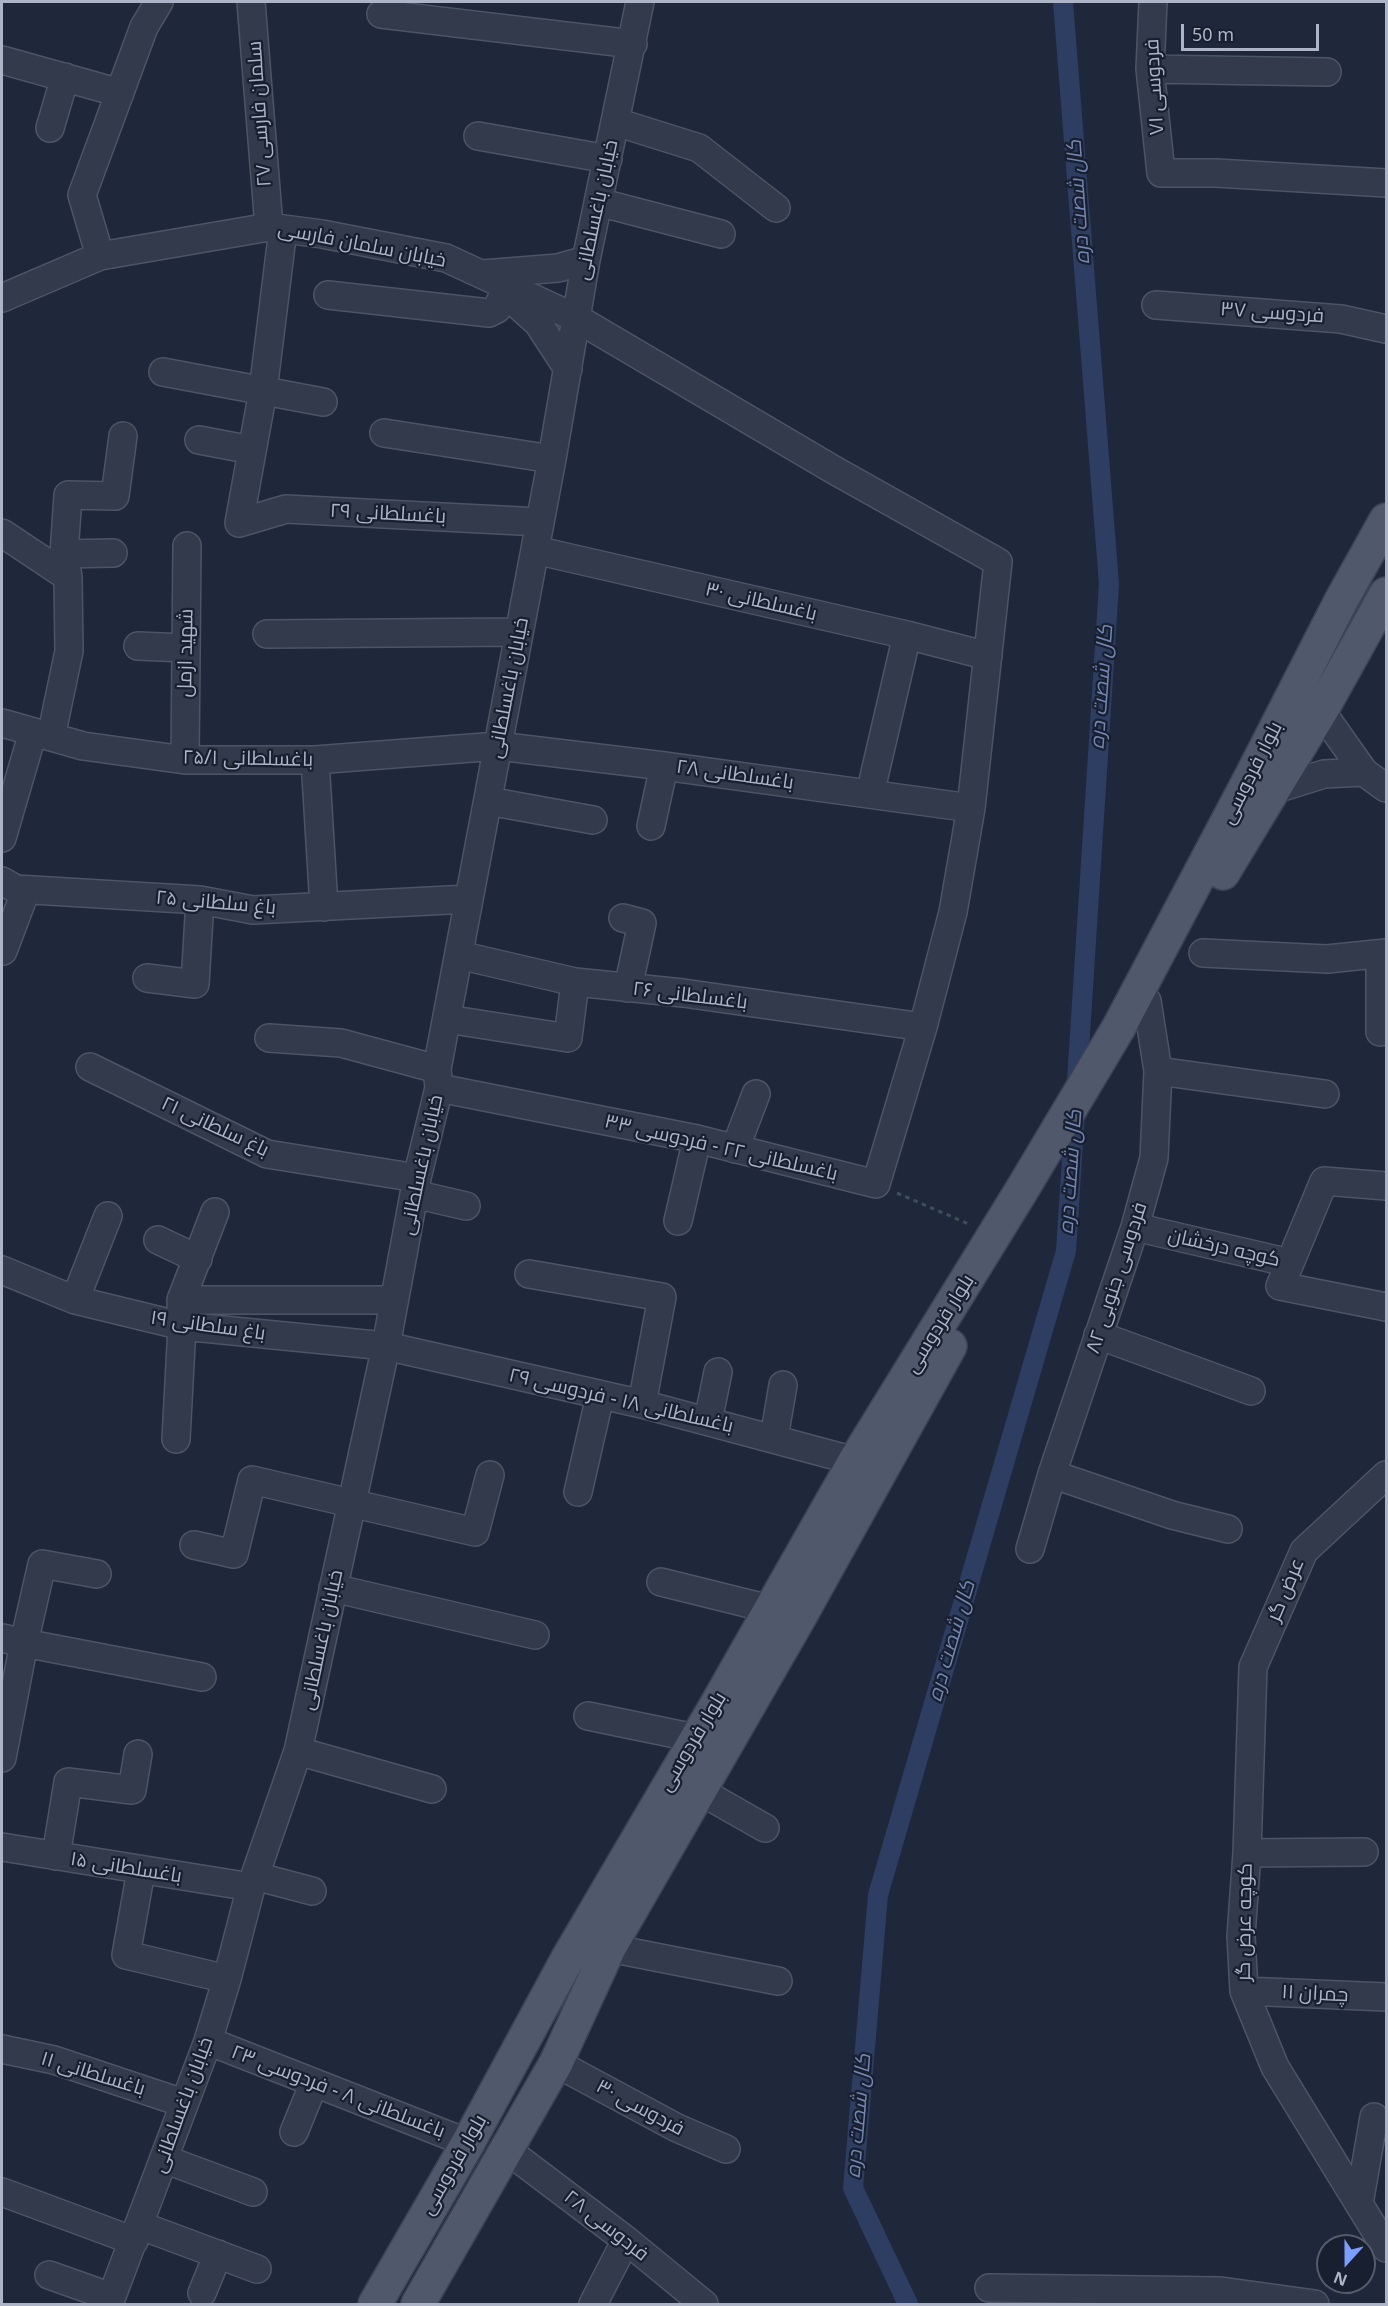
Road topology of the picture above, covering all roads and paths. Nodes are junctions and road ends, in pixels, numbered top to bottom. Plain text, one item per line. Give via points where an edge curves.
1 (159, 2) edge
2 (251, 2) edge
3 (640, 2) edge
4 (1153, 2) edge
5 (381, 14) dead end
6 (633, 44) junction
7 (3, 66) edge
8 (1150, 69) junction
9 (1327, 72) dead end
10 (65, 77) junction
11 (120, 93) junction
12 (616, 122) junction
13 (50, 128) dead end
14 (478, 136) dead end
15 (608, 159) junction
16 (1386, 183) edge
17 (598, 202) junction
18 (776, 208) dead end
19 (276, 228) junction
20 (721, 234) dead end
21 (100, 256) junction
22 (585, 260) junction
23 (482, 274) junction
24 (3, 292) edge
25 (504, 293) junction
26 (328, 295) dead end
27 (1156, 305) dead end
28 (576, 318) junction
29 (1386, 329) edge
30 (568, 369) junction
31 (163, 372) dead end
32 (263, 391) junction
33 (323, 402) dead end
34 (384, 433) dead end
35 (123, 436) dead end
36 (199, 440) dead end
37 (252, 450) junction
38 (552, 459) junction
39 (1386, 520) edge
40 (540, 522) junction
41 (239, 523) joint
42 (2, 533) edge
43 (187, 546) dead end
44 (535, 550) junction
45 (112, 553) dead end
46 (66, 565) junction
47 (1382, 611) edge
48 (519, 632) junction
49 (267, 634) dead end
50 (907, 634) junction
51 (138, 646) dead end
52 (186, 648) junction
53 (988, 656) junction
54 (1321, 711) junction
55 (2, 723) edge
56 (42, 734) junction
57 (498, 746) junction
58 (185, 760) junction
59 (315, 760) junction
60 (664, 766) junction
61 (1364, 772) junction
62 (1386, 788) edge
63 (1273, 790) junction
64 (870, 794) junction
65 (488, 801) junction
66 (971, 808) junction
67 (593, 820) dead end
68 (651, 826) dead end
69 (2, 838) edge
70 (14, 886) edge
71 (469, 899) junction
72 (200, 900) junction
73 (324, 907) junction
74 (623, 918) dead end
75 (3, 951) dead end
76 (1203, 953) dead end
77 (1383, 954) edge
78 (459, 955) junction
79 (147, 978) dead end
80 (575, 982) junction
81 (628, 988) junction
82 (1147, 1001) junction
83 (447, 1019) junction
84 (923, 1027) junction
85 (1123, 1030) junction
86 (1380, 1032) dead end
87 (269, 1038) dead end
88 (90, 1067) dead end
89 (1158, 1071) junction
90 (438, 1079) junction
91 (756, 1094) dead end
92 (1325, 1095) dead end
93 (697, 1139) junction
94 (735, 1149) junction
95 (876, 1184) junction
96 (416, 1186) junction
97 (1386, 1186) edge
98 (1025, 1198) junction
99 (466, 1206) dead end
100 (215, 1212) dead end
101 (108, 1216) dead end
102 (678, 1221) dead end
103 (1135, 1227) junction
104 (994, 1235) junction
105 (158, 1240) dead end
106 (198, 1259) junction
107 (1290, 1263) junction
108 (2, 1270) edge
109 (529, 1274) dead end
110 (75, 1300) junction
111 (181, 1300) junction
112 (394, 1300) junction
113 (1386, 1307) edge
114 (182, 1326) junction
115 (1098, 1335) junction
116 (386, 1346) junction
117 (718, 1372) dead end
118 (783, 1385) dead end
119 (1251, 1391) dead end
120 (600, 1396) junction
121 (642, 1404) junction
122 (708, 1421) junction
123 (774, 1438) junction
124 (176, 1439) dead end
125 (855, 1461) junction
126 (1052, 1474) junction
127 (490, 1475) dead end
128 (1386, 1475) edge
129 (579, 1493) dead end
130 (351, 1502) junction
131 (1228, 1529) dead end
132 (194, 1545) dead end
133 (1030, 1549) dead end
134 (97, 1574) dead end
135 (661, 1582) dead end
136 (333, 1588) junction
137 (770, 1609) junction
138 (535, 1635) dead end
139 (13, 1641) edge
140 (1253, 1667) joint
141 (202, 1677) dead end
142 (726, 1715) junction
143 (588, 1716) dead end
144 (3, 1744) edge
145 (298, 1750) junction
146 (138, 1754) dead end
147 (697, 1765) junction
148 (432, 1789) dead end
149 (765, 1828) dead end
150 (2, 1847) edge
151 (1364, 1852) dead end
152 (1247, 1853) junction
153 (56, 1856) junction
154 (141, 1870) junction
155 (253, 1881) junction
156 (312, 1891) dead end
157 (609, 1948) junction
158 (227, 1980) junction
159 (778, 1981) dead end
160 (1244, 1991) junction
161 (1386, 1998) edge
162 (208, 2041) junction
163 (2, 2049) edge
164 (556, 2062) junction
165 (314, 2084) junction
166 (183, 2103) junction
167 (1374, 2117) dead end
168 (294, 2132) dead end
169 (468, 2144) junction
170 (726, 2149) dead end
171 (507, 2150) junction
172 (164, 2159) junction
173 (2, 2192) edge
174 (253, 2193) dead end
175 (1359, 2204) junction
176 (137, 2233) junction
177 (626, 2241) junction
178 (1386, 2248) edge
179 (218, 2254) junction
180 (257, 2269) dead end
181 (49, 2275) dead end
182 (989, 2288) dead end
183 (202, 2293) dead end
184 (1220, 2298) edge
185 (110, 2300) edge
186 (375, 2304) edge
187 (418, 2304) edge
188 (593, 2304) edge
189 (704, 2304) edge
190 (1315, 2304) edge

1 - 11 street via 144,27
2 - 19 street, سلمان فارسی ۲۷
3 - 6 street, خیابان باغسلطانی
4 - 8 street, فردوسی ۷۱
5 - 6 street
6 - 12 street, خیابان باغسلطانی
7 - 10 street
8 - 9 street
8 - 16 street, فردوسی ۷۱ via 1161,173
10 - 11 street
10 - 13 street
11 - 21 street via 82,195
12 - 15 street, خیابان باغسلطانی
12 - 18 street via 699,148
14 - 15 street
15 - 17 street, خیابان باغسلطانی
17 - 20 street
17 - 22 street, خیابان باغسلطانی
19 - 21 street, خیابان سلمان فارسی
19 - 23 street, خیابان سلمان فارسی via 446,258
19 - 32 street, سلمان فارسی ۲۷
21 - 24 street, خیابان سلمان فارسی
22 - 23 street via 558,268
22 - 28 street, خیابان باغسلطانی
23 - 25 street
23 - 28 street, خیابان سلمان فارسی
25 - 26 street via 497,309 489,314
25 - 30 street via 538,323
27 - 29 street, فردوسی ۳۷ via 1341,319
28 - 30 street, خیابان باغسلطانی
28 - 53 street, خیابان سلمان فارسی via 998,562
30 - 38 street, خیابان باغسلطانی
31 - 32 street
32 - 33 street
32 - 37 street, سلمان فارسی ۲۷
34 - 38 street
35 - 46 street via 115,496 68,495
36 - 37 street
37 - 41 street, سلمان فارسی ۲۷
38 - 40 street, خیابان باغسلطانی
39 - 85 main road, بلوار فردوسی
40 - 41 street, باغسلطانی ۲۹ via 286,509
40 - 44 street, خیابان باغسلطانی
42 - 46 street
43 - 52 street, شهید ازمل
44 - 48 street, خیابان باغسلطانی
44 - 50 street, باغسلطانی ۳۰
45 - 46 street
46 - 56 street via 69,651
47 - 54 main road, بلوار فردوسی
48 - 49 street
48 - 57 street, خیابان باغسلطانی
50 - 53 street, باغسلطانی ۳۰
50 - 64 street
51 - 52 street
52 - 58 street, شهید ازمل
53 - 66 street
54 - 61 street
54 - 63 main road, بلوار فردوسی
55 - 56 street, باغسلطانی ۲۵/۱
56 - 58 street, باغسلطانی ۲۵/۱ via 83,746
56 - 69 street
57 - 59 street, باغسلطانی ۲۵/۱
57 - 60 street, باغسلطانی ۲۸
57 - 65 street, خیابان باغسلطانی
58 - 59 street, باغسلطانی ۲۵/۱
59 - 73 street
60 - 64 street, باغسلطانی ۲۸
60 - 68 street
61 - 62 street
61 - 63 street via 1324,774
63 - 82 main road, بلوار فردوسی
64 - 66 street, باغسلطانی ۲۸
65 - 67 street
65 - 71 street, خیابان باغسلطانی
66 - 84 street via 953,912
70 - 72 street, باغ سلطانی ۲۵
70 - 75 street
71 - 73 street, باغ سلطانی ۲۵
71 - 78 street, خیابان باغسلطانی
72 - 73 street, باغ سلطانی ۲۵ via 253,910
72 - 79 street via 195,984
74 - 81 street via 642,922
76 - 77 street via 1327,959
77 - 86 street
78 - 80 street, باغسلطانی ۲۶
78 - 83 street, خیابان باغسلطانی
80 - 81 street, باغسلطانی ۲۶
80 - 83 street via 568,1038
81 - 84 street, باغسلطانی ۲۶
82 - 85 main road, بلوار فردوسی
82 - 89 street, فردوسی جنوبی ۸۲
83 - 90 street, خیابان باغسلطانی
84 - 95 street
85 - 98 main road
87 - 90 street, باغسلطانی ۲۲ - فردوسی ۳۳ via 341,1042
88 - 96 street, باغ سلطانی ۲۱ via 267,1154
89 - 92 street
89 - 103 street, فردوسی جنوبی ۸۲ via 1154,1158
90 - 93 street, باغسلطانی ۲۲ - فردوسی ۳۳
90 - 96 street, خیابان باغسلطانی
91 - 94 street
93 - 94 street, باغسلطانی ۲۲ - فردوسی ۳۳
93 - 102 street
94 - 95 street, باغسلطانی ۲۲ - فردوسی ۳۳
95 - 104 path
96 - 99 street, باغ سلطانی ۲۱
96 - 112 street, خیابان باغسلطانی
97 - 107 street via 1324,1182
98 - 104 main road, بلوار فردوسی
98 - 142 main road, بلوار فردوسی via 805,1608
100 - 106 street
101 - 110 street
103 - 107 street, کوچه درخشان
103 - 115 street, فردوسی جنوبی ۸۲
104 - 125 main road, بلوار فردوسی
105 - 106 street
106 - 111 street
107 - 113 street, کوچه درخشان via 1280,1286
108 - 110 street, باغ سلطانی ۱۹
109 - 121 street via 662,1297
110 - 114 street, باغ سلطانی ۱۹
111 - 112 street
111 - 114 street
112 - 116 street, خیابان باغسلطانی
114 - 116 street, باغ سلطانی ۱۹
114 - 124 street
115 - 119 street
115 - 126 street, فردوسی جنوبی ۸۲
116 - 120 street, باغسلطانی ۱۸ - فردوسی ۲۹
116 - 130 street, خیابان باغسلطانی
117 - 122 street
118 - 123 street
120 - 121 street, باغسلطانی ۱۸ - فردوسی ۲۹
120 - 129 street
121 - 122 street, باغسلطانی ۱۸ - فردوسی ۲۹
122 - 123 street, باغسلطانی ۱۸ - فردوسی ۲۹
123 - 125 street, باغسلطانی ۱۸ - فردوسی ۲۹
125 - 137 main road, بلوار فردوسی
126 - 131 street via 1172,1515
126 - 133 street, فردوسی جنوبی ۸۲
127 - 130 street via 475,1532
128 - 140 street, عرض گر via 1304,1551
130 - 132 street via 252,1480 234,1554
130 - 136 street, خیابان باغسلطانی
134 - 139 street via 42,1564
135 - 137 street
136 - 138 street
136 - 145 street, خیابان باغسلطانی
137 - 142 main road, بلوار فردوسی
139 - 141 street
139 - 144 street
140 - 152 street, کوچه عرض گر
142 - 147 main road, بلوار فردوسی
143 - 147 street
145 - 148 street
145 - 155 street, خیابان باغسلطانی
146 - 153 street via 132,1790 68,1782
147 - 149 street
147 - 157 main road, بلوار فردوسی
147 - 169 main road, بلوار فردوسی via 568,1958
150 - 153 street, باغسلطانی ۱۵
151 - 152 street
152 - 160 street, کوچه عرض گر via 1241,1936
153 - 154 street, باغسلطانی ۱۵
154 - 155 street, باغسلطانی ۱۵
154 - 158 street via 126,1955
155 - 156 street, باغسلطانی ۱۵
155 - 158 street, خیابان باغسلطانی
157 - 159 street
157 - 164 main road, بلوار فردوسی
158 - 162 street, خیابان باغسلطانی
160 - 161 street, چمران ۱۱
160 - 175 street, کوچه عرض گر via 1275,2067
162 - 165 street, باغسلطانی ۸ - فردوسی ۲۳
162 - 166 street, خیابان باغسلطانی
163 - 166 street, باغسلطانی ۱۱ via 54,2060
164 - 170 street, فردوسی ۳۰ via 677,2128
164 - 171 main road, بلوار فردوسی
165 - 168 street
165 - 169 street, باغسلطانی ۸ - فردوسی ۲۳
166 - 172 street, خیابان باغسلطانی
167 - 175 street
169 - 186 main road, بلوار فردوسی
171 - 177 street, فردوسی ۲۸
171 - 187 main road, بلوار فردوسی
172 - 174 street
172 - 176 street, خیابان باغسلطانی
173 - 176 street
175 - 178 street, کوچه عرض گر
176 - 179 street
176 - 185 street, خیابان باغسلطانی
177 - 188 street
177 - 189 street, فردوسی ۲۸
179 - 180 street
179 - 183 street
181 - 185 street
182 - 184 street
184 - 190 street

